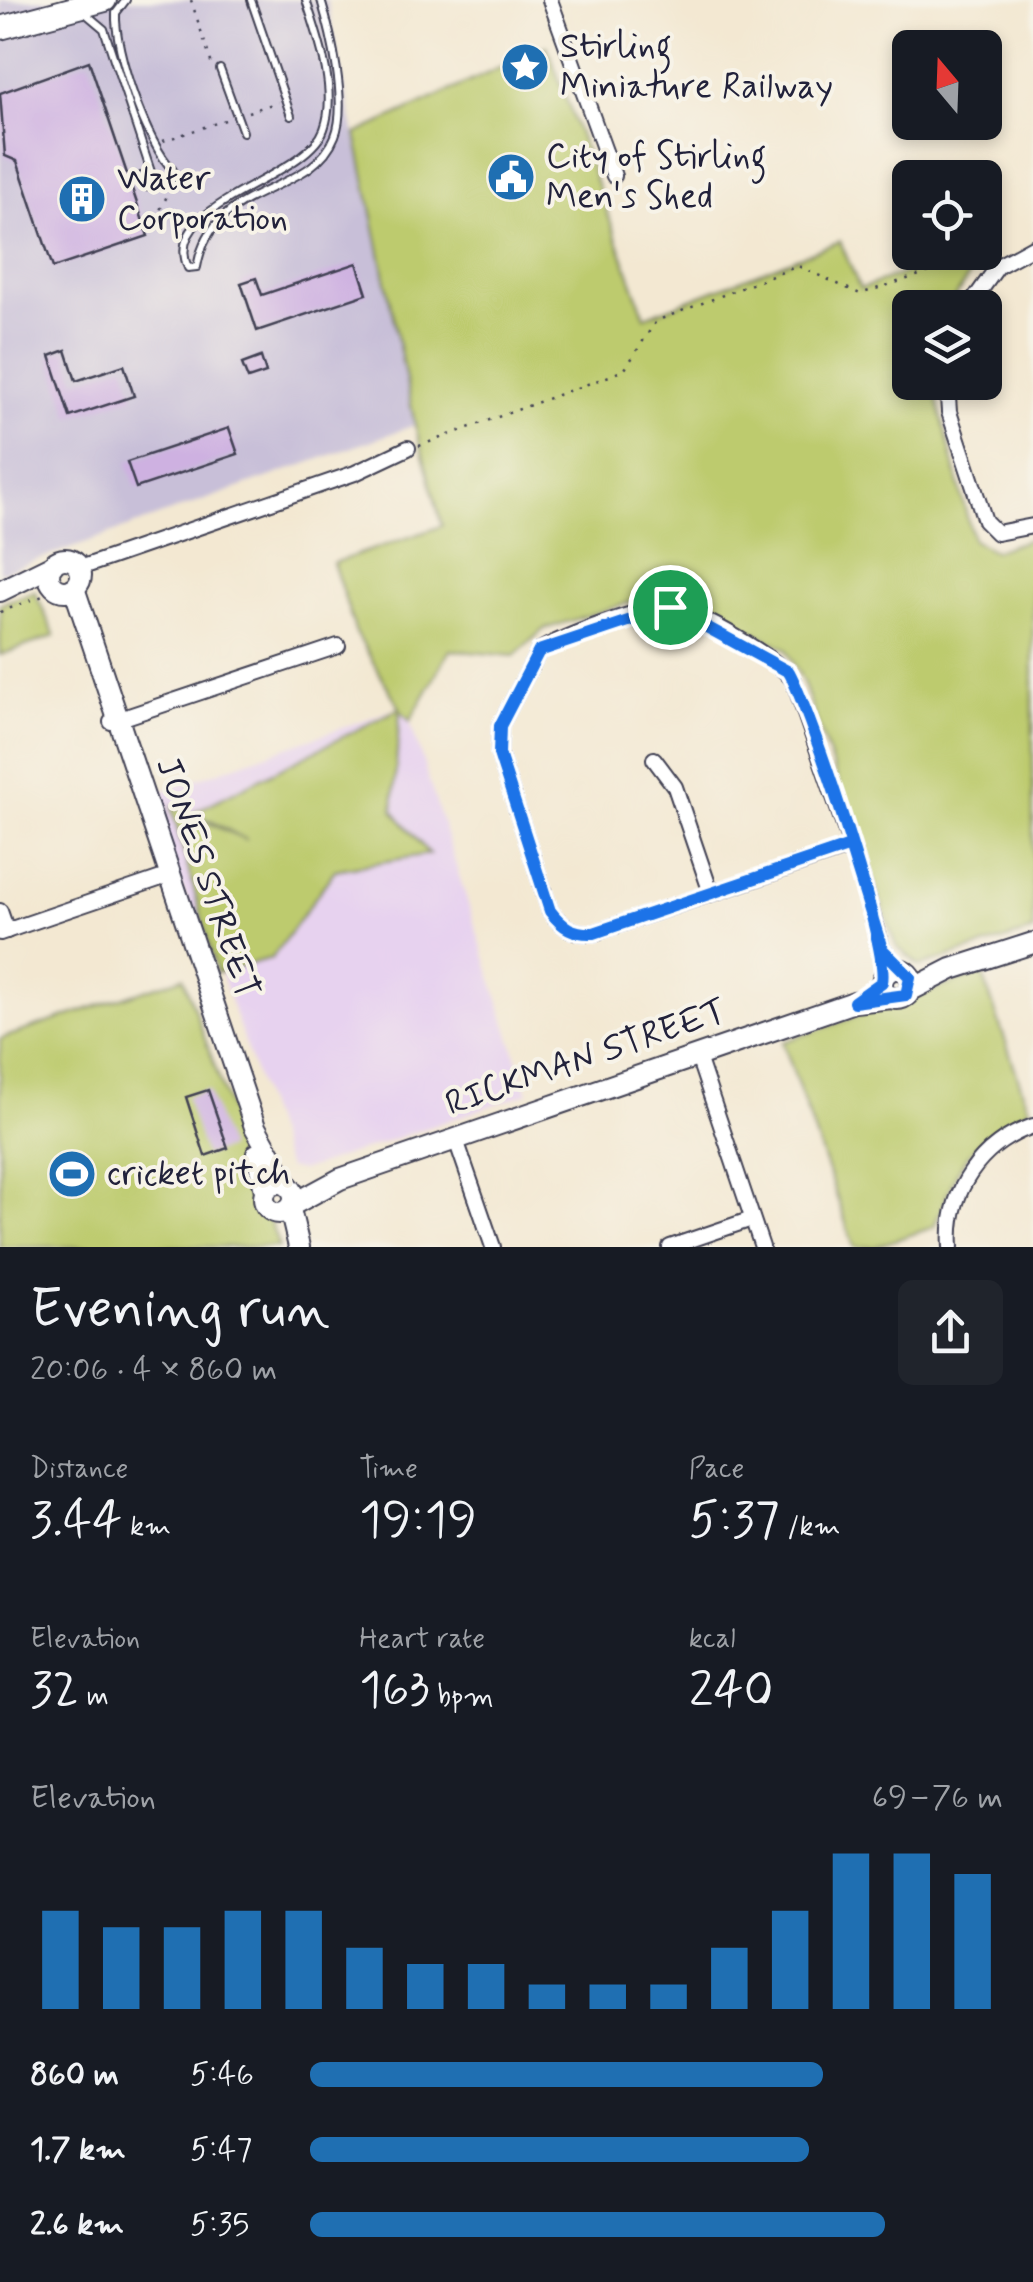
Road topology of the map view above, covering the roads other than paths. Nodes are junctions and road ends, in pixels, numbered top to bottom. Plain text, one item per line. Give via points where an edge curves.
1 (105, 0) edge
2 (126, 0) edge
3 (250, 0) edge
4 (306, 0) edge
5 (320, 0) edge
6 (550, 0) edge
7 (78, 9) junction
8 (2, 28) edge
9 (217, 70) road end
10 (291, 116) dead end
11 (242, 132) dead end
12 (150, 147) junction
13 (614, 176) dead end
14 (1033, 248) edge
15 (978, 290) edge
16 (948, 400) edge
17 (408, 448) road end
18 (1033, 526) edge
19 (67, 584) junction
20 (0, 592) edge
21 (0, 600) edge
22 (338, 646) dead end
23 (115, 721) junction
24 (654, 759) dead end
25 (850, 846) junction
26 (169, 876) junction
27 (711, 894) junction
28 (0, 911) edge
29 (3, 932) edge
30 (1033, 943) edge
31 (896, 982) junction
32 (697, 1054) junction
33 (1033, 1126) edge
34 (456, 1138) junction
35 (287, 1199) junction
36 (752, 1219) junction
37 (288, 1247) edge
38 (299, 1247) edge
39 (493, 1247) edge
40 (670, 1247) edge
41 (762, 1247) edge
42 (950, 1247) edge

1 - 7 main road
2 - 12 lane via 116,13 118,41
3 - 10 lane
4 - 5 lane via 324,64 323,134 302,157 197,222 185,250 188,268 197,267 213,223 310,166 334,139 340,120 335,62
6 - 13 street
7 - 8 main road
7 - 12 lane via 104,29
9 - 11 lane
12 - 12 lane via 172,170 168,183 154,180
14 - 15 street via 1009,259
16 - 18 street via 985,521 997,533
17 - 19 street
19 - 20 street via 68,559
19 - 21 street
19 - 23 street, JONES STREET
22 - 23 street
23 - 26 street, JONES STREET
24 - 27 street via 675,787
25 - 27 street
25 - 27 street via 794,682 781,664 670,607 539,651 498,739 550,911 562,926 594,933
25 - 31 street
26 - 29 street
26 - 35 street, JONES STREET
26 - 35 street, JONES STREET via 264,1172 265,1204
28 - 29 street
30 - 31 street, RICKMAN STREET
31 - 32 street, RICKMAN STREET
32 - 34 street, RICKMAN STREET
32 - 36 street
33 - 42 street via 990,1148 968,1174 954,1208
34 - 35 street, RICKMAN STREET
34 - 39 street
35 - 37 street, JONES STREET
35 - 38 street, JONES STREET
36 - 40 street
36 - 41 street

